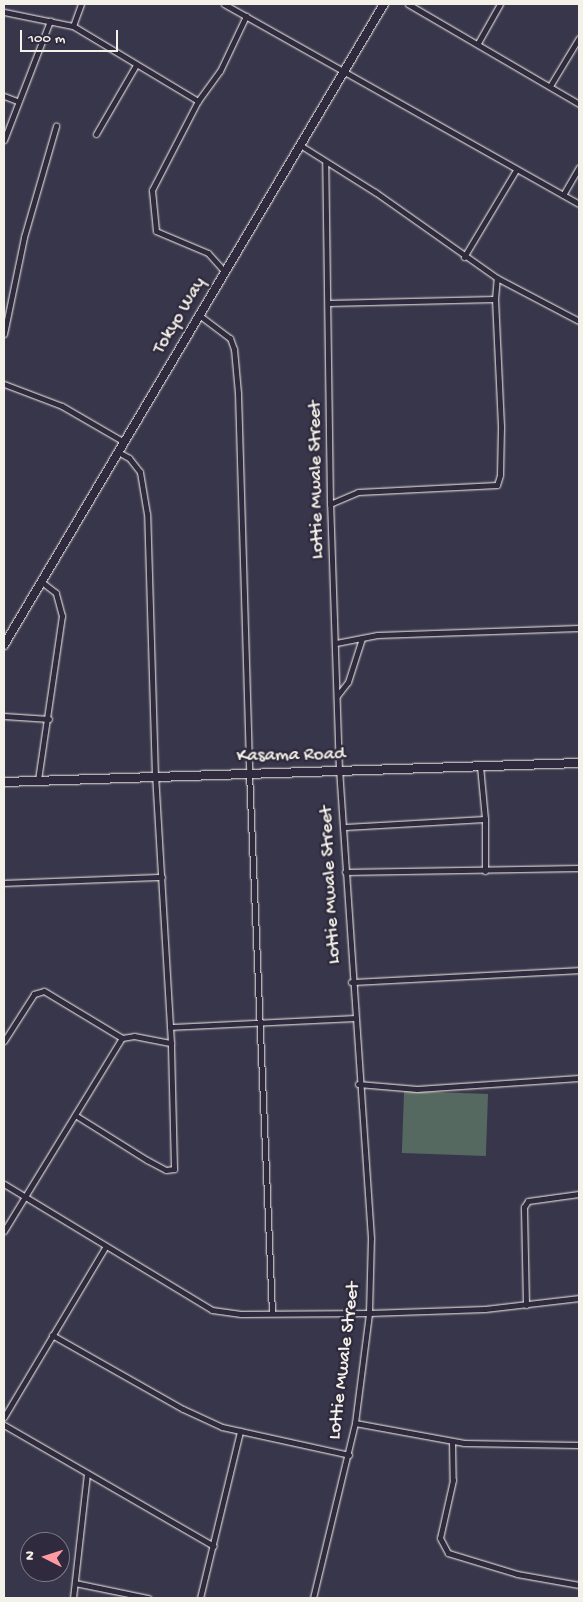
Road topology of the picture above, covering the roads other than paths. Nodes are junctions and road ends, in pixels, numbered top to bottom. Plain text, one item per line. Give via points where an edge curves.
1 (81, 4) edge
2 (224, 4) edge
3 (384, 4) edge
4 (408, 4) edge
5 (500, 4) edge
6 (4, 12) edge
7 (246, 16) junction
8 (50, 21) junction
9 (73, 26) junction
10 (579, 38) edge
11 (478, 43) junction
12 (136, 64) junction
13 (344, 70) junction
14 (550, 86) junction
15 (4, 96) edge
16 (17, 101) junction
17 (198, 101) junction
18 (579, 104) edge
19 (56, 126) dead end
20 (96, 134) dead end
21 (4, 140) edge
22 (300, 145) junction
23 (325, 163) junction
24 (579, 167) edge
25 (516, 170) junction
26 (563, 195) junction
27 (579, 204) edge
28 (464, 257) junction
29 (225, 272) junction
30 (497, 278) junction
31 (495, 299) junction
32 (328, 303) junction
33 (199, 315) junction
34 (579, 321) edge
35 (4, 334) edge
36 (4, 384) edge
37 (124, 442) junction
38 (118, 452) junction
39 (330, 504) junction
40 (42, 582) junction
41 (579, 628) edge
42 (362, 638) junction
43 (336, 643) junction
44 (4, 645) edge
45 (336, 698) junction
46 (4, 716) edge
47 (49, 719) junction
48 (579, 763) edge
49 (480, 766) junction
50 (249, 772) junction
51 (339, 772) junction
52 (155, 777) junction
53 (38, 780) junction
54 (4, 782) edge
55 (485, 819) junction
56 (345, 827) junction
57 (579, 868) edge
58 (485, 871) junction
59 (345, 872) junction
60 (162, 877) junction
61 (4, 883) edge
62 (579, 970) edge
63 (351, 982) junction
64 (354, 1018) junction
65 (262, 1024) junction
66 (170, 1027) junction
67 (122, 1038) junction
68 (4, 1040) edge
69 (171, 1043) junction
70 (579, 1078) edge
71 (358, 1084) junction
72 (74, 1115) junction
73 (4, 1184) edge
74 (579, 1194) edge
75 (25, 1196) junction
76 (4, 1231) edge
77 (106, 1246) junction
78 (579, 1298) edge
79 (526, 1305) junction
80 (272, 1312) junction
81 (369, 1313) junction
82 (52, 1335) junction
83 (4, 1417) edge
84 (355, 1423) junction
85 (4, 1425) edge
86 (240, 1431) junction
87 (452, 1442) junction
88 (579, 1445) edge
89 (349, 1455) junction
90 (87, 1474) junction
91 (214, 1546) junction
92 (75, 1583) junction
93 (579, 1585) edge
94 (73, 1598) edge
95 (148, 1598) edge
96 (200, 1598) edge
97 (313, 1598) edge

1 - 9 street
2 - 7 street
3 - 13 main road, Tokyo Way
4 - 11 street
5 - 11 street
6 - 8 street
7 - 13 street
7 - 17 street via 220,71
8 - 9 street
8 - 16 street
9 - 12 street
10 - 14 street
11 - 14 street
12 - 17 street
12 - 20 street
13 - 22 main road, Tokyo Way
13 - 25 street
14 - 18 street
15 - 16 street
16 - 21 street
17 - 29 street via 153,184 155,227 158,234 208,253
19 - 35 street via 24,237
22 - 23 street
22 - 29 main road, Tokyo Way
23 - 28 street via 375,192
23 - 32 street, Lottie Mwale Street
24 - 26 street
25 - 26 street
25 - 28 street
26 - 27 street
28 - 30 street
29 - 33 main road, Tokyo Way
30 - 31 street
30 - 34 street
31 - 32 street
31 - 39 street via 500,426 497,485 358,492
32 - 39 street, Lottie Mwale Street
33 - 37 main road, Tokyo Way
33 - 50 street via 230,338 234,349 249,687
36 - 37 street via 62,406
37 - 38 main road, Tokyo Way
38 - 40 main road, Tokyo Way
38 - 52 street via 133,462 140,472 147,514
39 - 43 street, Lottie Mwale Street
40 - 44 main road, Tokyo Way
40 - 47 street via 56,593 62,616
41 - 42 street
42 - 43 street
42 - 45 street via 348,682
43 - 45 street, Lottie Mwale Street
45 - 51 street, Lottie Mwale Street
46 - 47 street
47 - 53 street
48 - 49 main road, Kasama Road
49 - 51 main road, Kasama Road
49 - 55 street
50 - 51 main road, Kasama Road
50 - 52 main road, Kasama Road
50 - 65 street
51 - 56 street, Lottie Mwale Street
52 - 53 main road, Kasama Road
52 - 60 street
53 - 54 main road, Kasama Road
55 - 56 street
55 - 58 street
56 - 59 street, Lottie Mwale Street
57 - 58 street
58 - 59 street
59 - 63 street, Lottie Mwale Street
60 - 61 street
60 - 66 street
62 - 63 street
63 - 64 street, Lottie Mwale Street
64 - 65 street
64 - 71 street, Lottie Mwale Street
65 - 66 street
65 - 80 street
66 - 69 street
67 - 68 street via 61,1000 38,991
67 - 69 street via 134,1036
67 - 72 street
69 - 72 street via 175,1153 172,1171 147,1160
70 - 71 street via 417,1089
71 - 81 street, Lottie Mwale Street via 368,1176
72 - 75 street
73 - 75 street
74 - 79 street via 528,1201 524,1207
75 - 76 street
75 - 77 street
77 - 80 street via 212,1310 241,1314
77 - 82 street
78 - 79 street
79 - 81 street
80 - 81 street
81 - 84 street, Lottie Mwale Street
82 - 83 street
82 - 86 street via 183,1409 222,1427
84 - 87 street
84 - 89 street, Lottie Mwale Street
85 - 90 street
86 - 89 street
86 - 91 street
87 - 88 street
87 - 93 street via 453,1480 440,1538 448,1553 517,1574
89 - 97 street, Lottie Mwale Street
90 - 91 street
90 - 92 street
91 - 96 street
92 - 94 street
92 - 95 street

